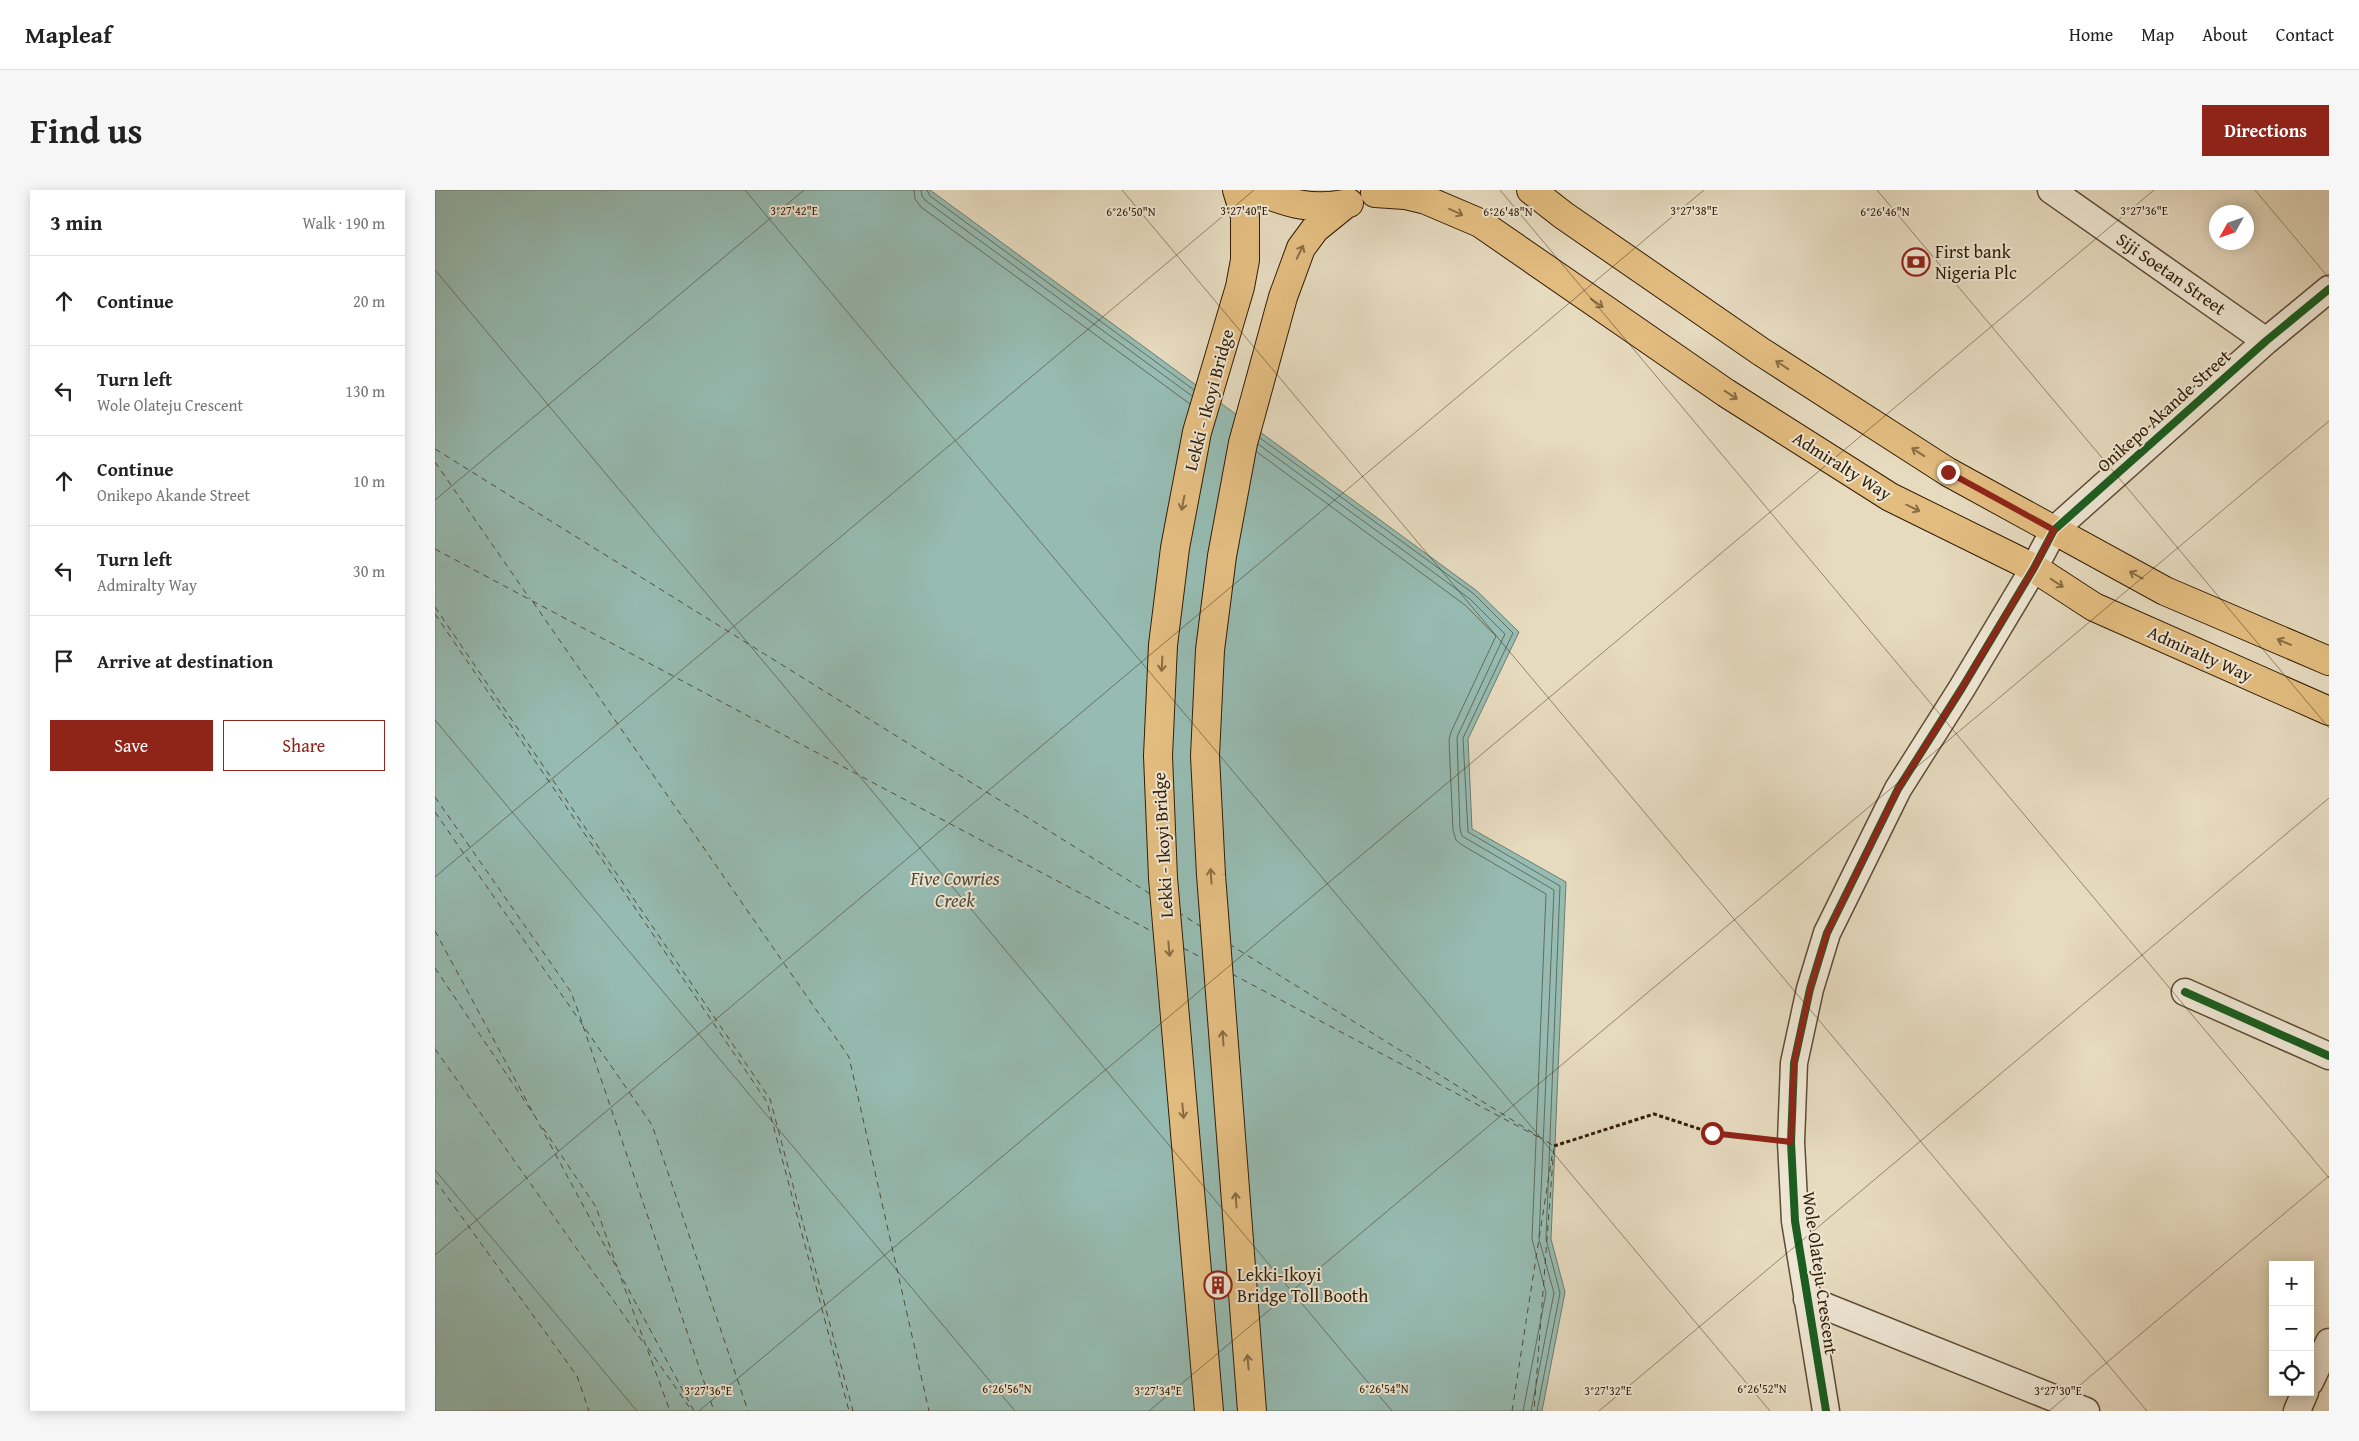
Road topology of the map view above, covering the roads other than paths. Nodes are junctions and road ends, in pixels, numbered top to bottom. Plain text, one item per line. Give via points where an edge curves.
1 (1237, 190) edge
2 (1257, 190) edge
3 (1531, 190) edge
4 (2051, 190) edge
5 (1377, 192) edge
6 (1347, 204) junction
7 (2329, 289) edge
8 (2266, 340) junction
9 (2054, 530) junction
10 (2034, 568) junction
11 (2329, 661) edge
12 (2329, 711) edge
13 (2185, 992) dead end
14 (2329, 1056) edge
15 (1807, 1299) junction
16 (2329, 1342) edge
17 (2314, 1374) edge
18 (2303, 1396) edge
19 (1209, 1411) edge
20 (1252, 1411) edge
21 (1826, 1411) edge
22 (2087, 1411) edge
23 (2297, 1411) edge

1 -> 19 main road, Lekki - Ikoyi Bridge via 1245,216 1246,239 1240,287 1197,432 1175,548 1163,645 1158,756 1163,878
2 - 6 main road via 1285,202 1316,207
9 -> 3 main road via 1948,472 1761,351
4 - 8 street, Siji Soetan Street
5 - 6 main road
5 -> 10 main road, Admiralty Way via 1426,200 1480,223 1727,393 1890,497
20 -> 6 main road via 1211,875 1205,756 1210,650 1222,556 1243,443 1283,297 1301,248 1315,230
7 - 8 street, Onikepo Akande Street
8 - 9 street, Onikepo Akande Street
9 - 10 street, Onikepo Akande Street
11 -> 9 main road via 2165,591
10 -> 12 main road, Admiralty Way via 2094,607
10 - 15 street, Wole Olateju Crescent via 1898,789 1827,933 1810,989 1794,1063 1791,1142 1795,1222
13 - 14 street
15 - 21 street, Wole Olateju Crescent
15 - 22 street
16 - 17 street
18 - 23 street

